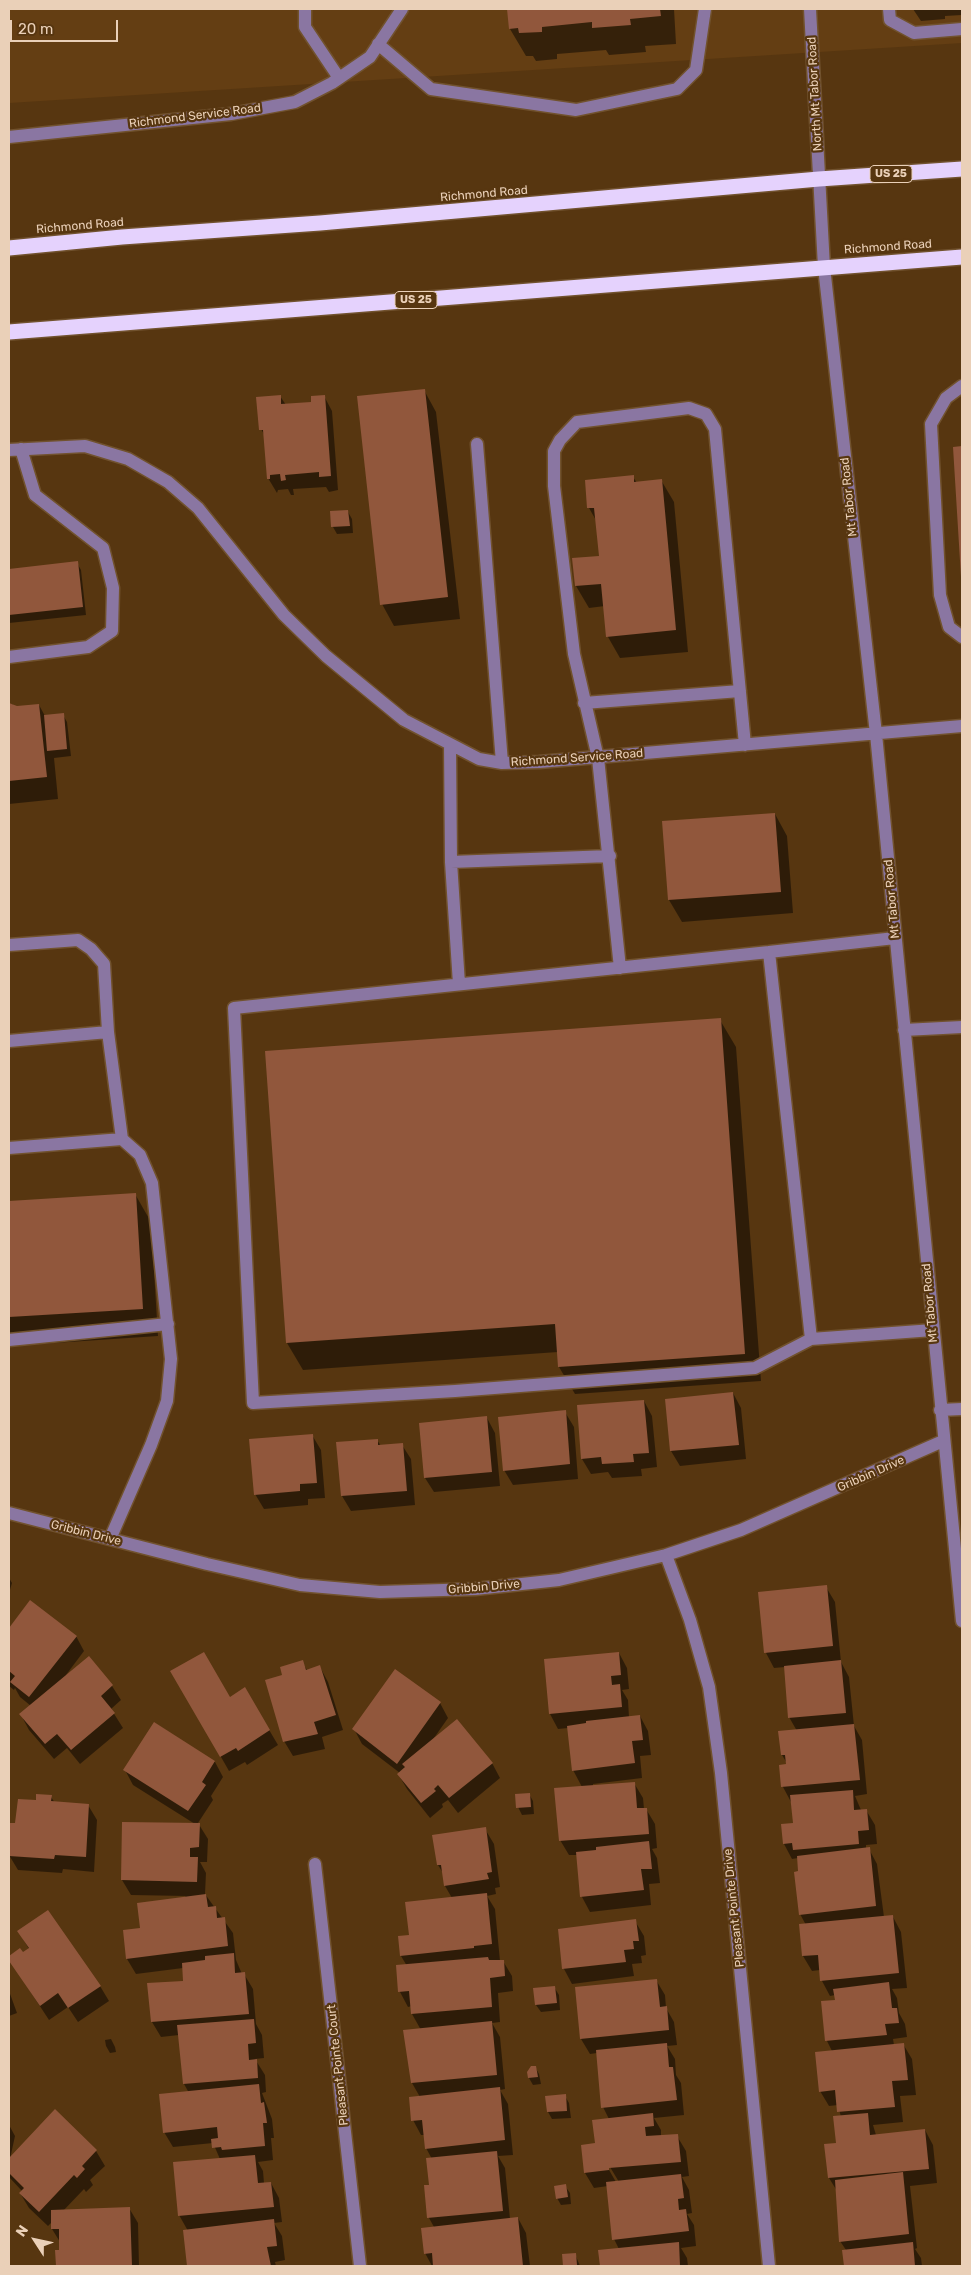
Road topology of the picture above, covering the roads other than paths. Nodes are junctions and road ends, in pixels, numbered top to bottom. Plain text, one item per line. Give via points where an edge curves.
1 (305, 9) edge
2 (402, 9) edge
3 (706, 9) edge
4 (810, 9) edge
5 (889, 9) edge
6 (962, 29) edge
7 (378, 44) junction
8 (339, 78) junction
9 (9, 137) edge
10 (962, 169) edge
11 (819, 179) junction
12 (9, 248) edge
13 (962, 257) edge
14 (824, 267) junction
15 (9, 332) edge
16 (962, 386) edge
17 (477, 444) dead end
18 (15, 450) edge
19 (962, 637) edge
20 (9, 657) edge
21 (740, 691) junction
22 (584, 703) junction
23 (962, 726) edge
24 (876, 734) junction
25 (450, 745) junction
26 (745, 745) junction
27 (598, 758) junction
28 (502, 763) junction
29 (610, 856) junction
30 (451, 862) junction
31 (895, 938) junction
32 (9, 945) edge
33 (769, 952) junction
34 (620, 968) junction
35 (459, 984) junction
36 (962, 1027) edge
37 (904, 1030) junction
38 (108, 1032) junction
39 (9, 1041) edge
40 (122, 1139) junction
41 (9, 1148) edge
42 (168, 1324) junction
43 (933, 1330) junction
44 (811, 1339) junction
45 (9, 1340) edge
46 (962, 1409) edge
47 (940, 1410) junction
48 (943, 1441) junction
49 (9, 1513) edge
50 (110, 1539) junction
51 (666, 1556) junction
52 (962, 1620) edge
53 (315, 1864) dead end
54 (360, 2266) edge
55 (769, 2266) edge

1 - 8 street via 305,27
2 - 7 street, Richmond Service Road
3 - 7 street via 696,70 677,89 576,110 431,89
4 - 11 street, North Mt Tabor Road
5 - 6 street via 890,20 914,33
7 - 8 street, Richmond Service Road via 370,57
8 - 9 street, Richmond Service Road via 294,102 231,114
10 - 11 highway, Richmond Road / US 25
11 - 12 highway, Richmond Road / US 25
11 - 14 street, Mt Tabor Road
13 - 14 highway, Richmond Road / US 25
14 - 15 highway, Richmond Road / US 25
14 - 24 street, Mt Tabor Road
16 - 19 street via 946,398 931,424 940,595 949,627
17 - 28 street
18 - 20 street via 35,496 103,548 113,588 112,630 88,647
18 - 25 street, Richmond Service Road via 85,446 128,459 168,482 198,508 284,615 326,656 404,720
21 - 22 street
21 - 22 street via 715,429 706,414 689,408 577,422 554,451 554,486 574,654
21 - 26 street
22 - 27 street
23 - 24 street, Richmond Service Road
24 - 26 street, Richmond Service Road
24 - 31 street, Mt Tabor Road
25 - 28 street, Richmond Service Road via 479,758
25 - 30 street
26 - 27 street, Richmond Service Road
27 - 28 street, Richmond Service Road
27 - 29 street
29 - 30 street
29 - 34 street
30 - 35 street
31 - 33 street
31 - 37 street, Mt Tabor Road
32 - 38 street via 78,940 91,949 104,964
33 - 34 street
33 - 44 street
34 - 35 street
35 - 44 street via 234,1008 253,1403 755,1368
36 - 37 street
37 - 43 street, Mt Tabor Road
38 - 39 street
38 - 40 street
40 - 41 street
40 - 42 street via 140,1155 152,1183
42 - 45 street
42 - 50 street via 171,1359 167,1401
43 - 44 street
43 - 47 street, Mt Tabor Road
46 - 47 street
47 - 48 street, Mt Tabor Road
48 - 51 street, Gribbin Drive via 741,1530
48 - 52 street, Mt Tabor Road
49 - 50 street, Gribbin Drive
50 - 51 street, Gribbin Drive via 300,1585 380,1592 475,1589 559,1580
51 - 55 street, Pleasant Pointe Drive via 690,1620 713,1716
53 - 54 street, Pleasant Pointe Court

